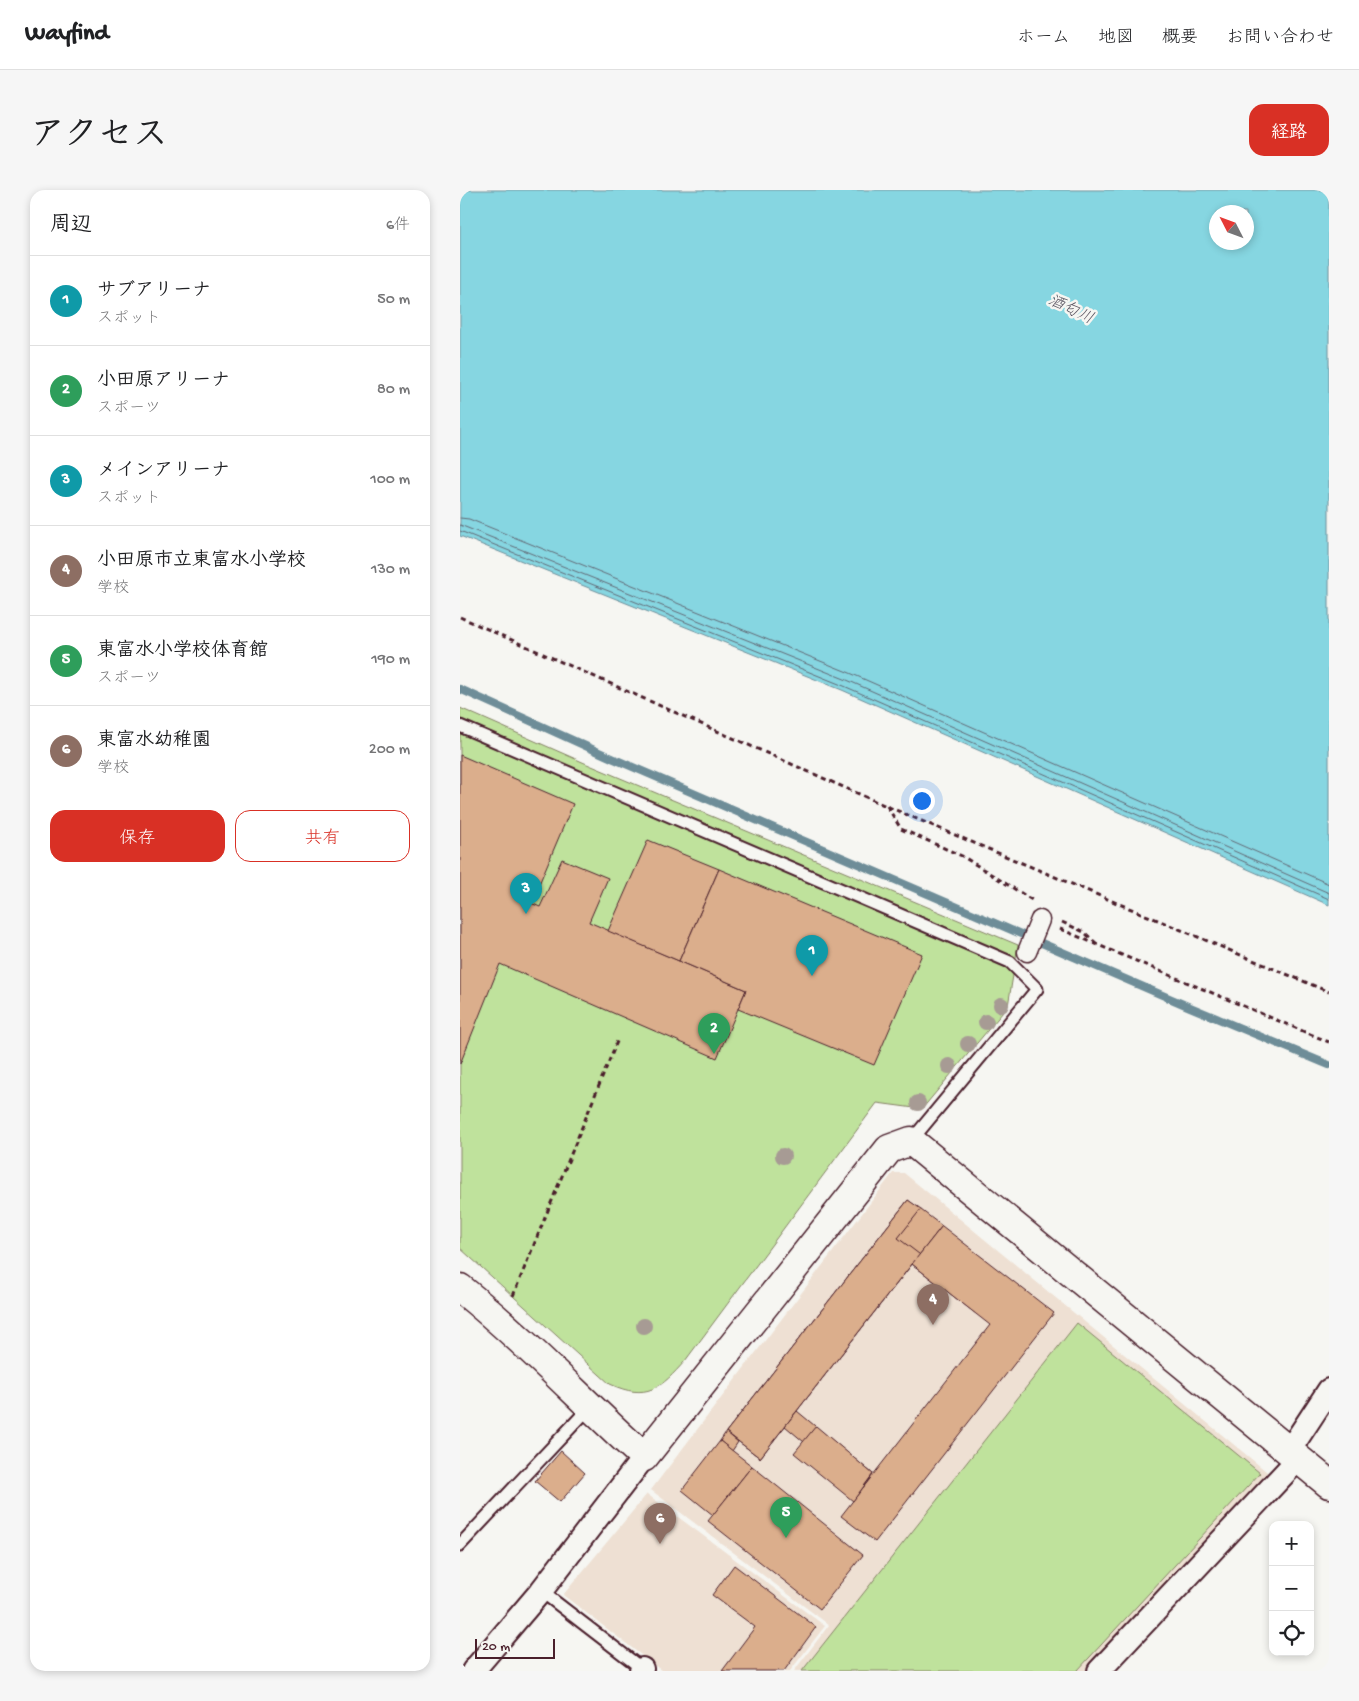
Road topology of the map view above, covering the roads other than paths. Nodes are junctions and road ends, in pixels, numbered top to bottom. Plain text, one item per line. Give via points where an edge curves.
1 (460, 726) edge
2 (1042, 914) road end
3 (1027, 952) dead end
4 (911, 1142) junction
5 (460, 1288) edge
6 (1329, 1390) edge
7 (589, 1408) junction
8 (1294, 1455) junction
9 (644, 1457) junction
10 (1329, 1484) edge
11 (460, 1545) edge
12 (541, 1591) junction
13 (643, 1670) edge
14 (473, 1671) edge
15 (1099, 1671) edge

1 - 4 lane via 1010,962 1037,989
2 - 3 street
4 - 8 street
4 - 9 street via 890,1149
5 - 7 street via 502,1322
6 - 8 street
7 - 9 street
7 - 11 lane
8 - 10 street
8 - 15 street
9 - 12 street
12 - 13 lane
12 - 14 street

